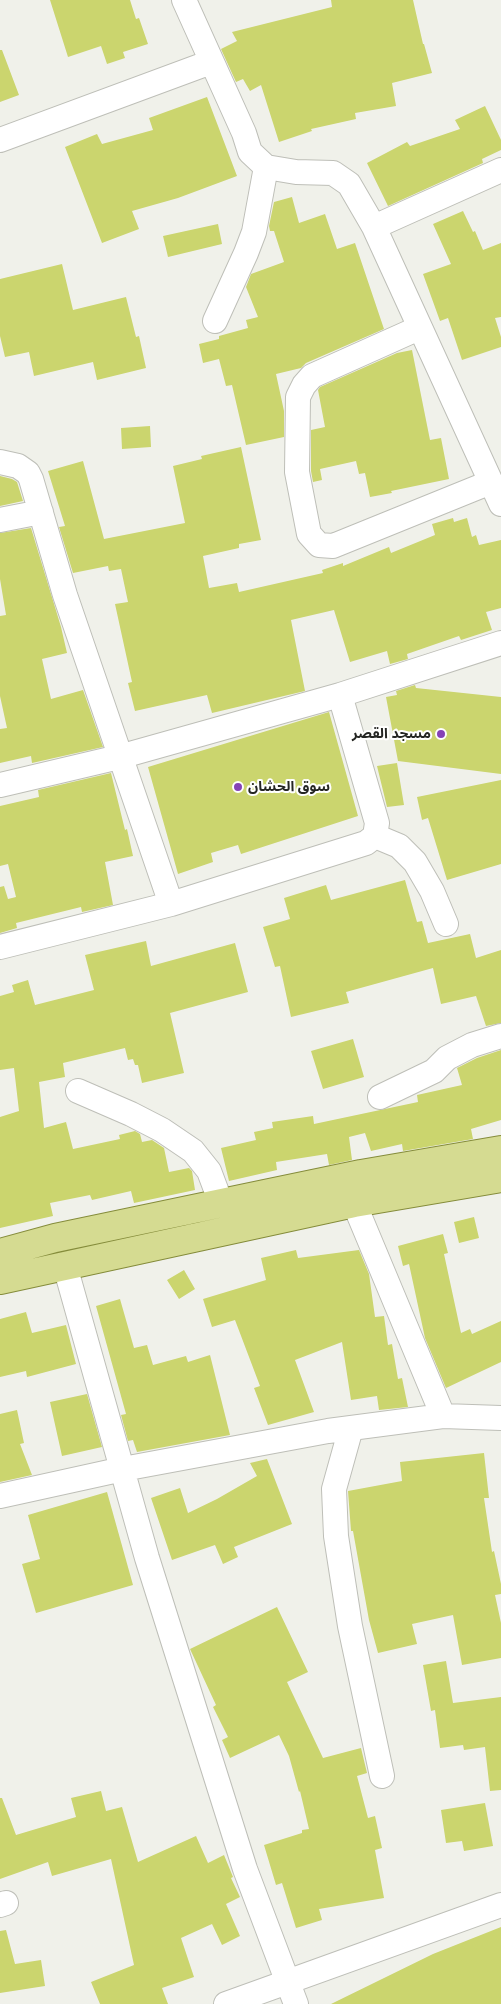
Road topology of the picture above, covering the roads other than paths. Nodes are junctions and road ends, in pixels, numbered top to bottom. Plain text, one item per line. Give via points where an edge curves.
1 (184, 0) edge
2 (211, 62) junction
3 (0, 140) edge
4 (266, 167) junction
5 (501, 170) edge
6 (374, 227) junction
7 (215, 321) dead end
8 (420, 328) junction
9 (0, 462) edge
10 (490, 482) junction
11 (501, 504) edge
12 (41, 512) junction
13 (0, 520) edge
14 (501, 643) edge
15 (340, 695) junction
16 (119, 757) junction
17 (0, 785) edge
18 (375, 836) junction
19 (171, 904) junction
20 (446, 924) dead end
21 (0, 948) edge
22 (501, 1036) edge
23 (78, 1090) dead end
24 (380, 1097) dead end
25 (501, 1150) edge
26 (501, 1178) edge
27 (221, 1203) junction
28 (354, 1203) junction
29 (0, 1253) edge
30 (65, 1266) junction
31 (0, 1280) edge
32 (443, 1416) junction
33 (501, 1422) edge
34 (351, 1428) junction
35 (123, 1469) junction
36 (0, 1496) edge
37 (382, 1776) dead end
38 (501, 1905) edge
39 (292, 1994) edge
40 (226, 2004) edge

1 - 2 street
2 - 3 street
2 - 4 street via 250,152
4 - 6 street via 334,174 348,184
4 - 7 street via 254,232
5 - 6 street
6 - 8 street
8 - 10 street
8 - 10 street via 312,376 304,385 298,397 297,472 309,534 319,545 333,546
9 - 12 street via 18,466 28,473
10 - 11 street
12 - 13 street
12 - 16 street
14 - 15 street
15 - 16 street
15 - 18 street via 378,823
16 - 17 street
16 - 19 street
18 - 19 street via 366,843
18 - 20 street via 399,846 415,862
19 - 21 street
22 - 24 street via 472,1045 447,1058 434,1071
23 - 27 street via 162,1130 193,1151 209,1171
25 - 27 main road
26 - 28 main road
27 - 29 main road
28 - 30 main road
28 - 32 street
30 - 31 main road
30 - 35 street
32 - 33 street
32 - 34 street
34 - 35 street
34 - 37 street via 334,1489 336,1536 350,1626
35 - 36 street
35 - 39 street via 147,1558 245,1869
38 - 39 street
39 - 40 street

